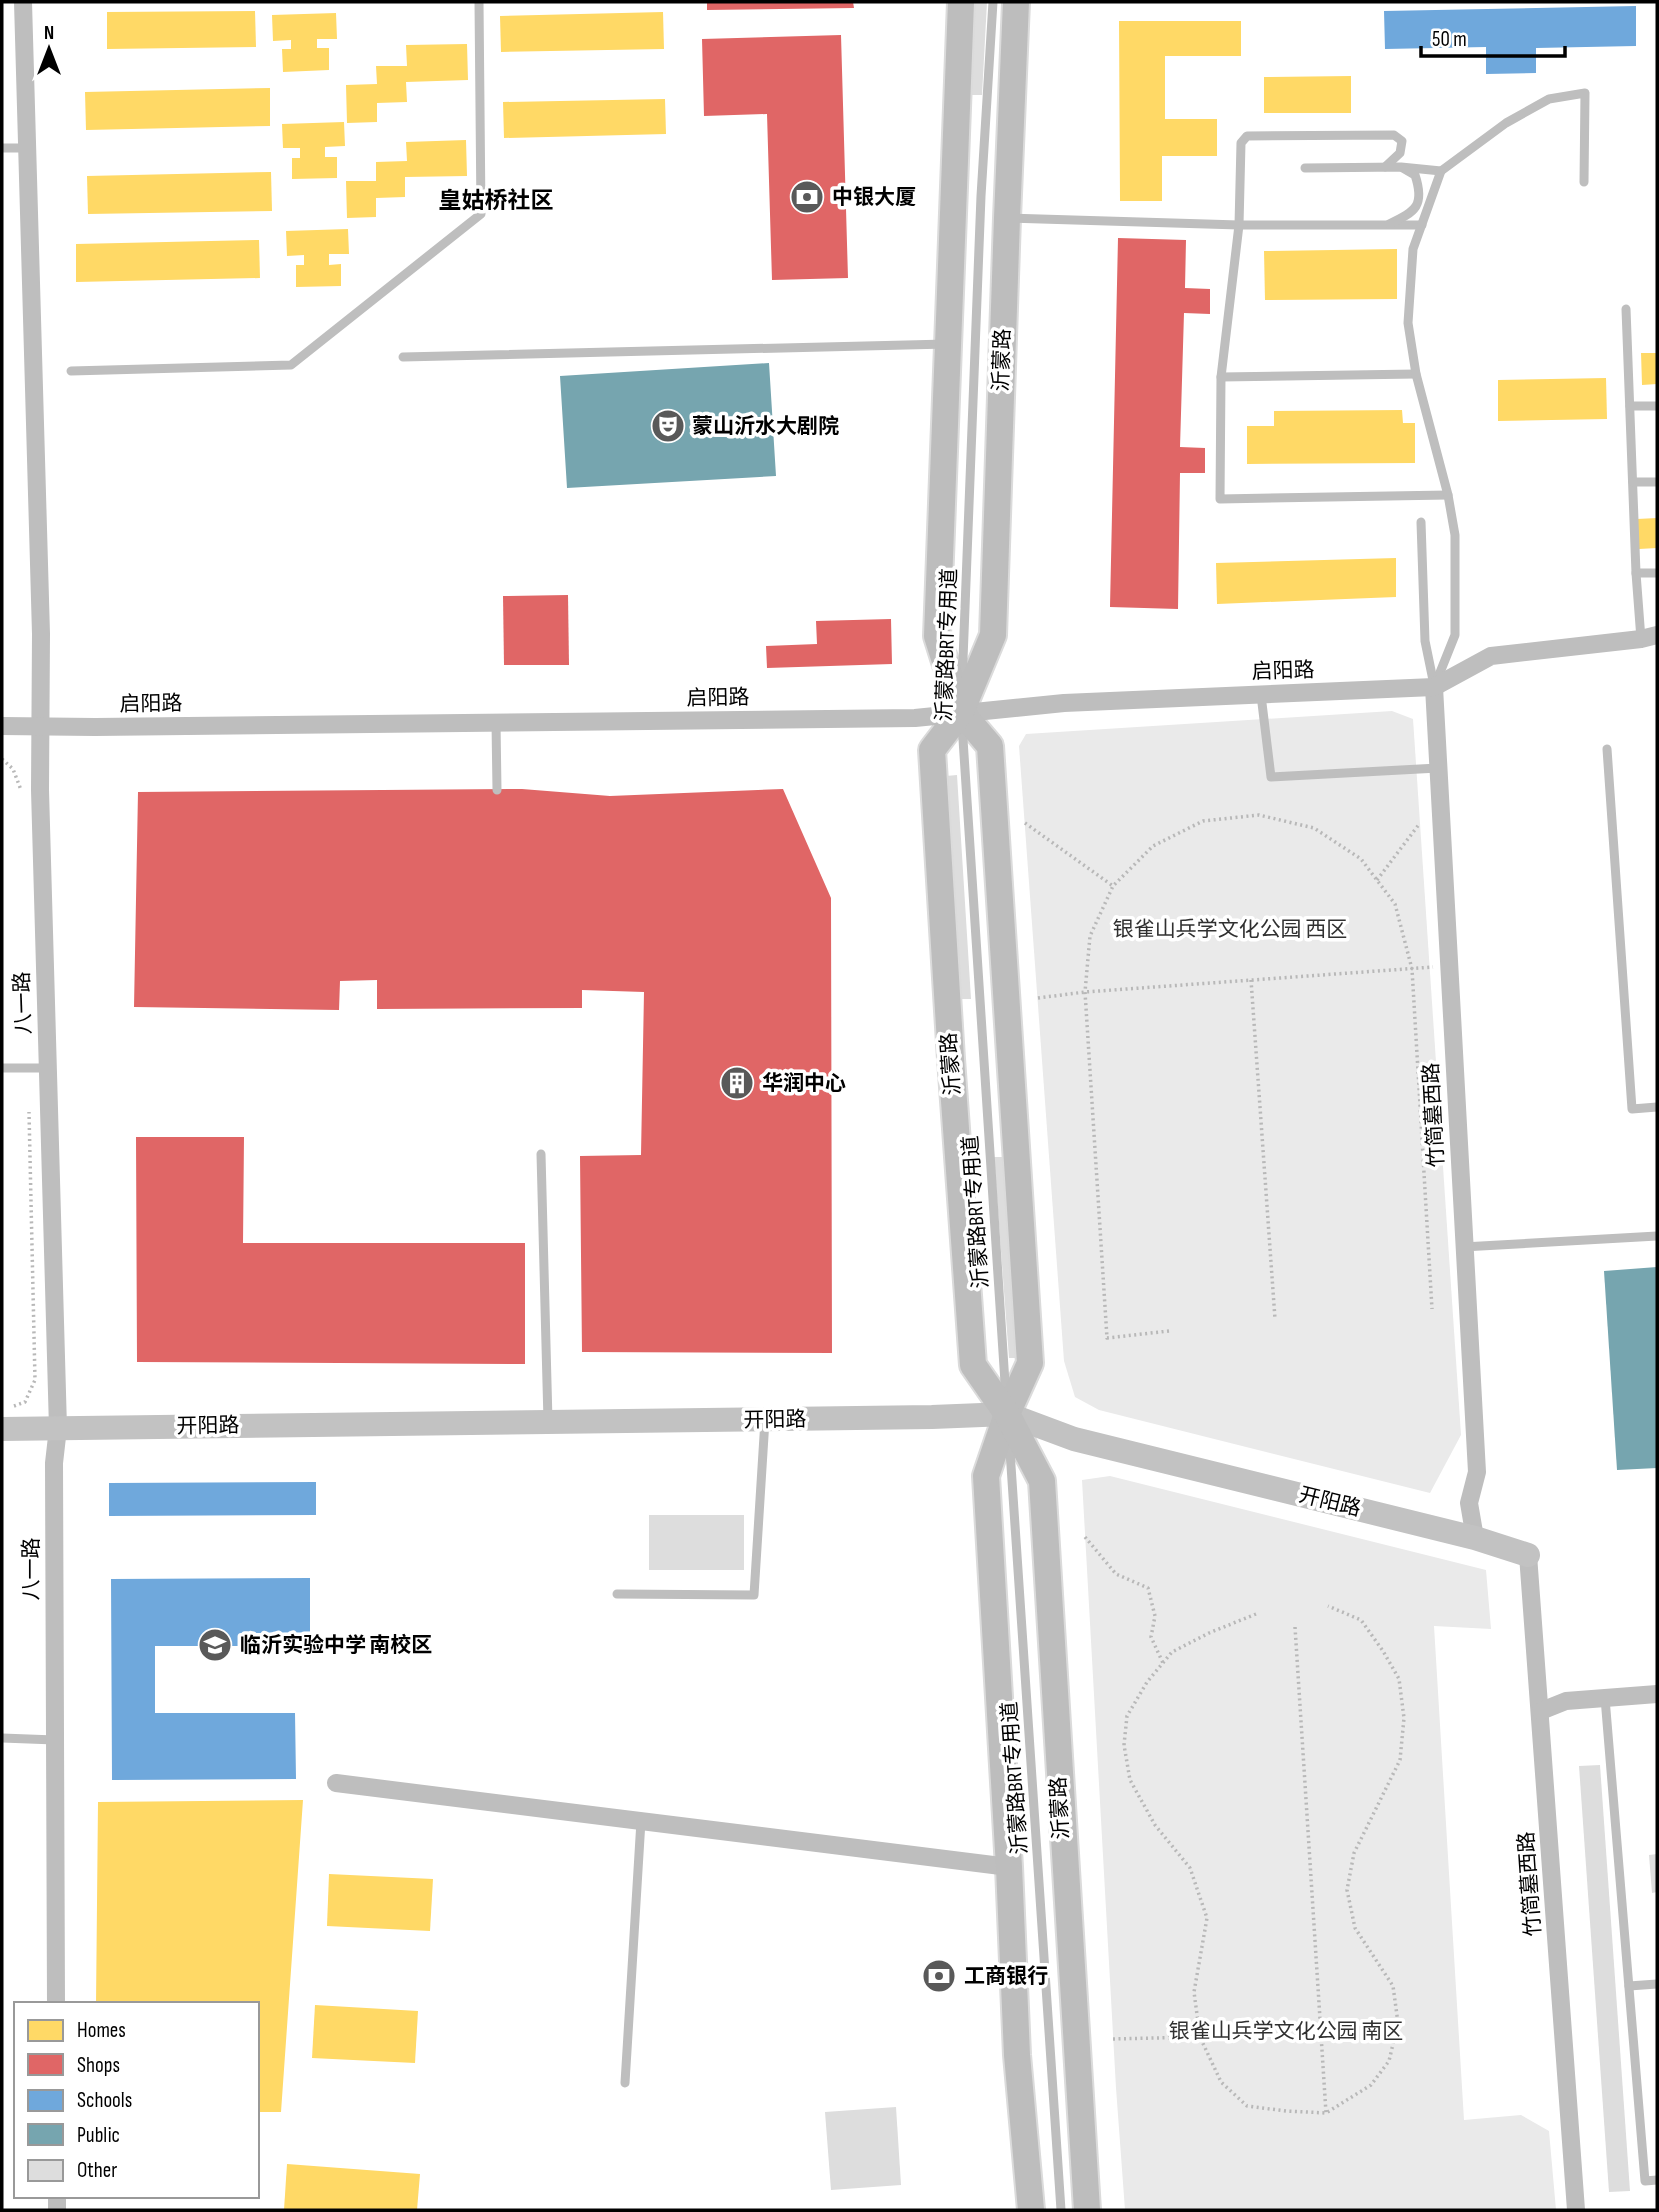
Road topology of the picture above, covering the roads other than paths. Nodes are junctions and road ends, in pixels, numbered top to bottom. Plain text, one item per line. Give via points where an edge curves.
1 (23, 2) edge
2 (479, 2) edge
3 (961, 2) edge
4 (993, 2) edge
5 (1016, 2) edge
6 (2, 148) edge
7 (27, 148) junction
8 (1385, 167) junction
9 (1401, 167) junction
10 (1305, 168) dead end
11 (1441, 171) junction
12 (1584, 183) dead end
13 (1006, 218) junction
14 (1239, 225) junction
15 (1385, 225) junction
16 (1422, 225) junction
17 (1626, 309) dead end
18 (950, 344) junction
19 (403, 357) dead end
20 (71, 371) dead end
21 (1416, 374) junction
22 (1221, 377) junction
23 (1630, 406) junction
24 (1657, 406) edge
25 (1633, 482) junction
26 (1657, 482) edge
27 (1448, 495) junction
28 (1421, 522) dead end
29 (1636, 573) junction
30 (1657, 573) edge
31 (1649, 637) edge
32 (1434, 687) junction
33 (1261, 695) junction
34 (961, 712) junction
35 (496, 723) junction
36 (2, 726) edge
37 (40, 727) junction
38 (1607, 749) dead end
39 (1438, 768) junction
40 (497, 790) dead end
41 (2, 1068) edge
42 (48, 1068) junction
43 (1657, 1107) edge
44 (541, 1154) dead end
45 (1657, 1236) edge
46 (1463, 1247) junction
47 (1007, 1414) junction
48 (765, 1420) junction
49 (548, 1422) junction
50 (58, 1428) junction
51 (2, 1429) edge
52 (1475, 1538) junction
53 (1528, 1555) joint
54 (617, 1594) dead end
55 (1657, 1694) edge
56 (1605, 1698) junction
57 (1541, 1711) junction
58 (2, 1738) edge
59 (55, 1740) junction
60 (336, 1783) dead end
61 (641, 1821) junction
62 (1009, 1867) junction
63 (1657, 1984) edge
64 (1629, 1986) junction
65 (56, 2002) edge
66 (625, 2083) dead end
67 (1657, 2180) edge
68 (1031, 2210) edge
69 (1061, 2210) edge
70 (1087, 2210) edge
71 (1576, 2210) edge

1 - 7 street, 八一路
2 - 20 lane via 481,214 291,365
3 - 18 main road
4 - 34 lane, 沂蒙路BRT专用道
5 - 13 main road, 沂蒙路
6 - 7 lane
7 - 37 street, 八一路
8 - 9 lane
8 - 10 lane
8 - 14 lane via 1400,153 1402,141 1394,135 1247,136 1241,143
9 - 11 lane
9 - 15 lane via 1415,174 1418,204 1408,215
11 - 12 lane via 1506,123 1549,99 1585,93
11 - 16 lane
13 - 14 lane
13 - 34 main road, 沂蒙路 via 993,635
14 - 15 lane
14 - 22 lane
15 - 16 lane
16 - 21 lane via 1409,280 1408,323
17 - 23 lane
18 - 19 lane
18 - 34 main road via 937,636
21 - 22 lane
21 - 27 lane
22 - 27 lane via 1220,499
23 - 24 lane
23 - 25 lane
25 - 26 lane
25 - 29 lane
27 - 32 lane via 1455,535 1455,635
28 - 32 lane via 1425,640
29 - 30 lane
29 - 31 lane
31 - 32 street via 1491,656
32 - 33 street, 启阳路
32 - 39 street, 竹简墓西路
33 - 34 street, 启阳路
33 - 39 lane via 1271,777
34 - 35 street, 启阳路 via 903,718
34 - 47 main road via 990,746 1012,1071 1030,1363
34 - 47 main road, 沂蒙路 via 932,750 951,1073 973,1365
35 - 37 street, 启阳路
35 - 40 lane
36 - 37 street, 启阳路
37 - 42 street, 八一路
38 - 43 lane via 1632,1109
39 - 46 street, 竹简墓西路
41 - 42 lane
42 - 50 street, 八一路
44 - 49 lane
45 - 46 lane
46 - 52 street, 竹简墓西路 via 1477,1472 1469,1503
47 - 48 street, 开阳路
47 - 52 street, 开阳路 via 1073,1439
47 - 62 main road via 986,1476
47 - 69 lane, 沂蒙路BRT专用道
47 - 70 main road, 沂蒙路 via 1042,1481
48 - 49 street, 开阳路
48 - 54 lane via 754,1595
49 - 50 street, 开阳路
50 - 51 street, 开阳路
50 - 59 street, 八一路 via 54,1463
52 - 53 street, 开阳路
53 - 57 street, 竹简墓西路
55 - 56 street
56 - 57 street via 1566,1701
56 - 64 lane
57 - 71 street, 竹简墓西路
58 - 59 lane
59 - 65 street, 八一路
60 - 61 street
61 - 62 street
61 - 66 lane
62 - 68 main road via 1017,2055
63 - 64 lane
64 - 67 lane via 1645,2181

